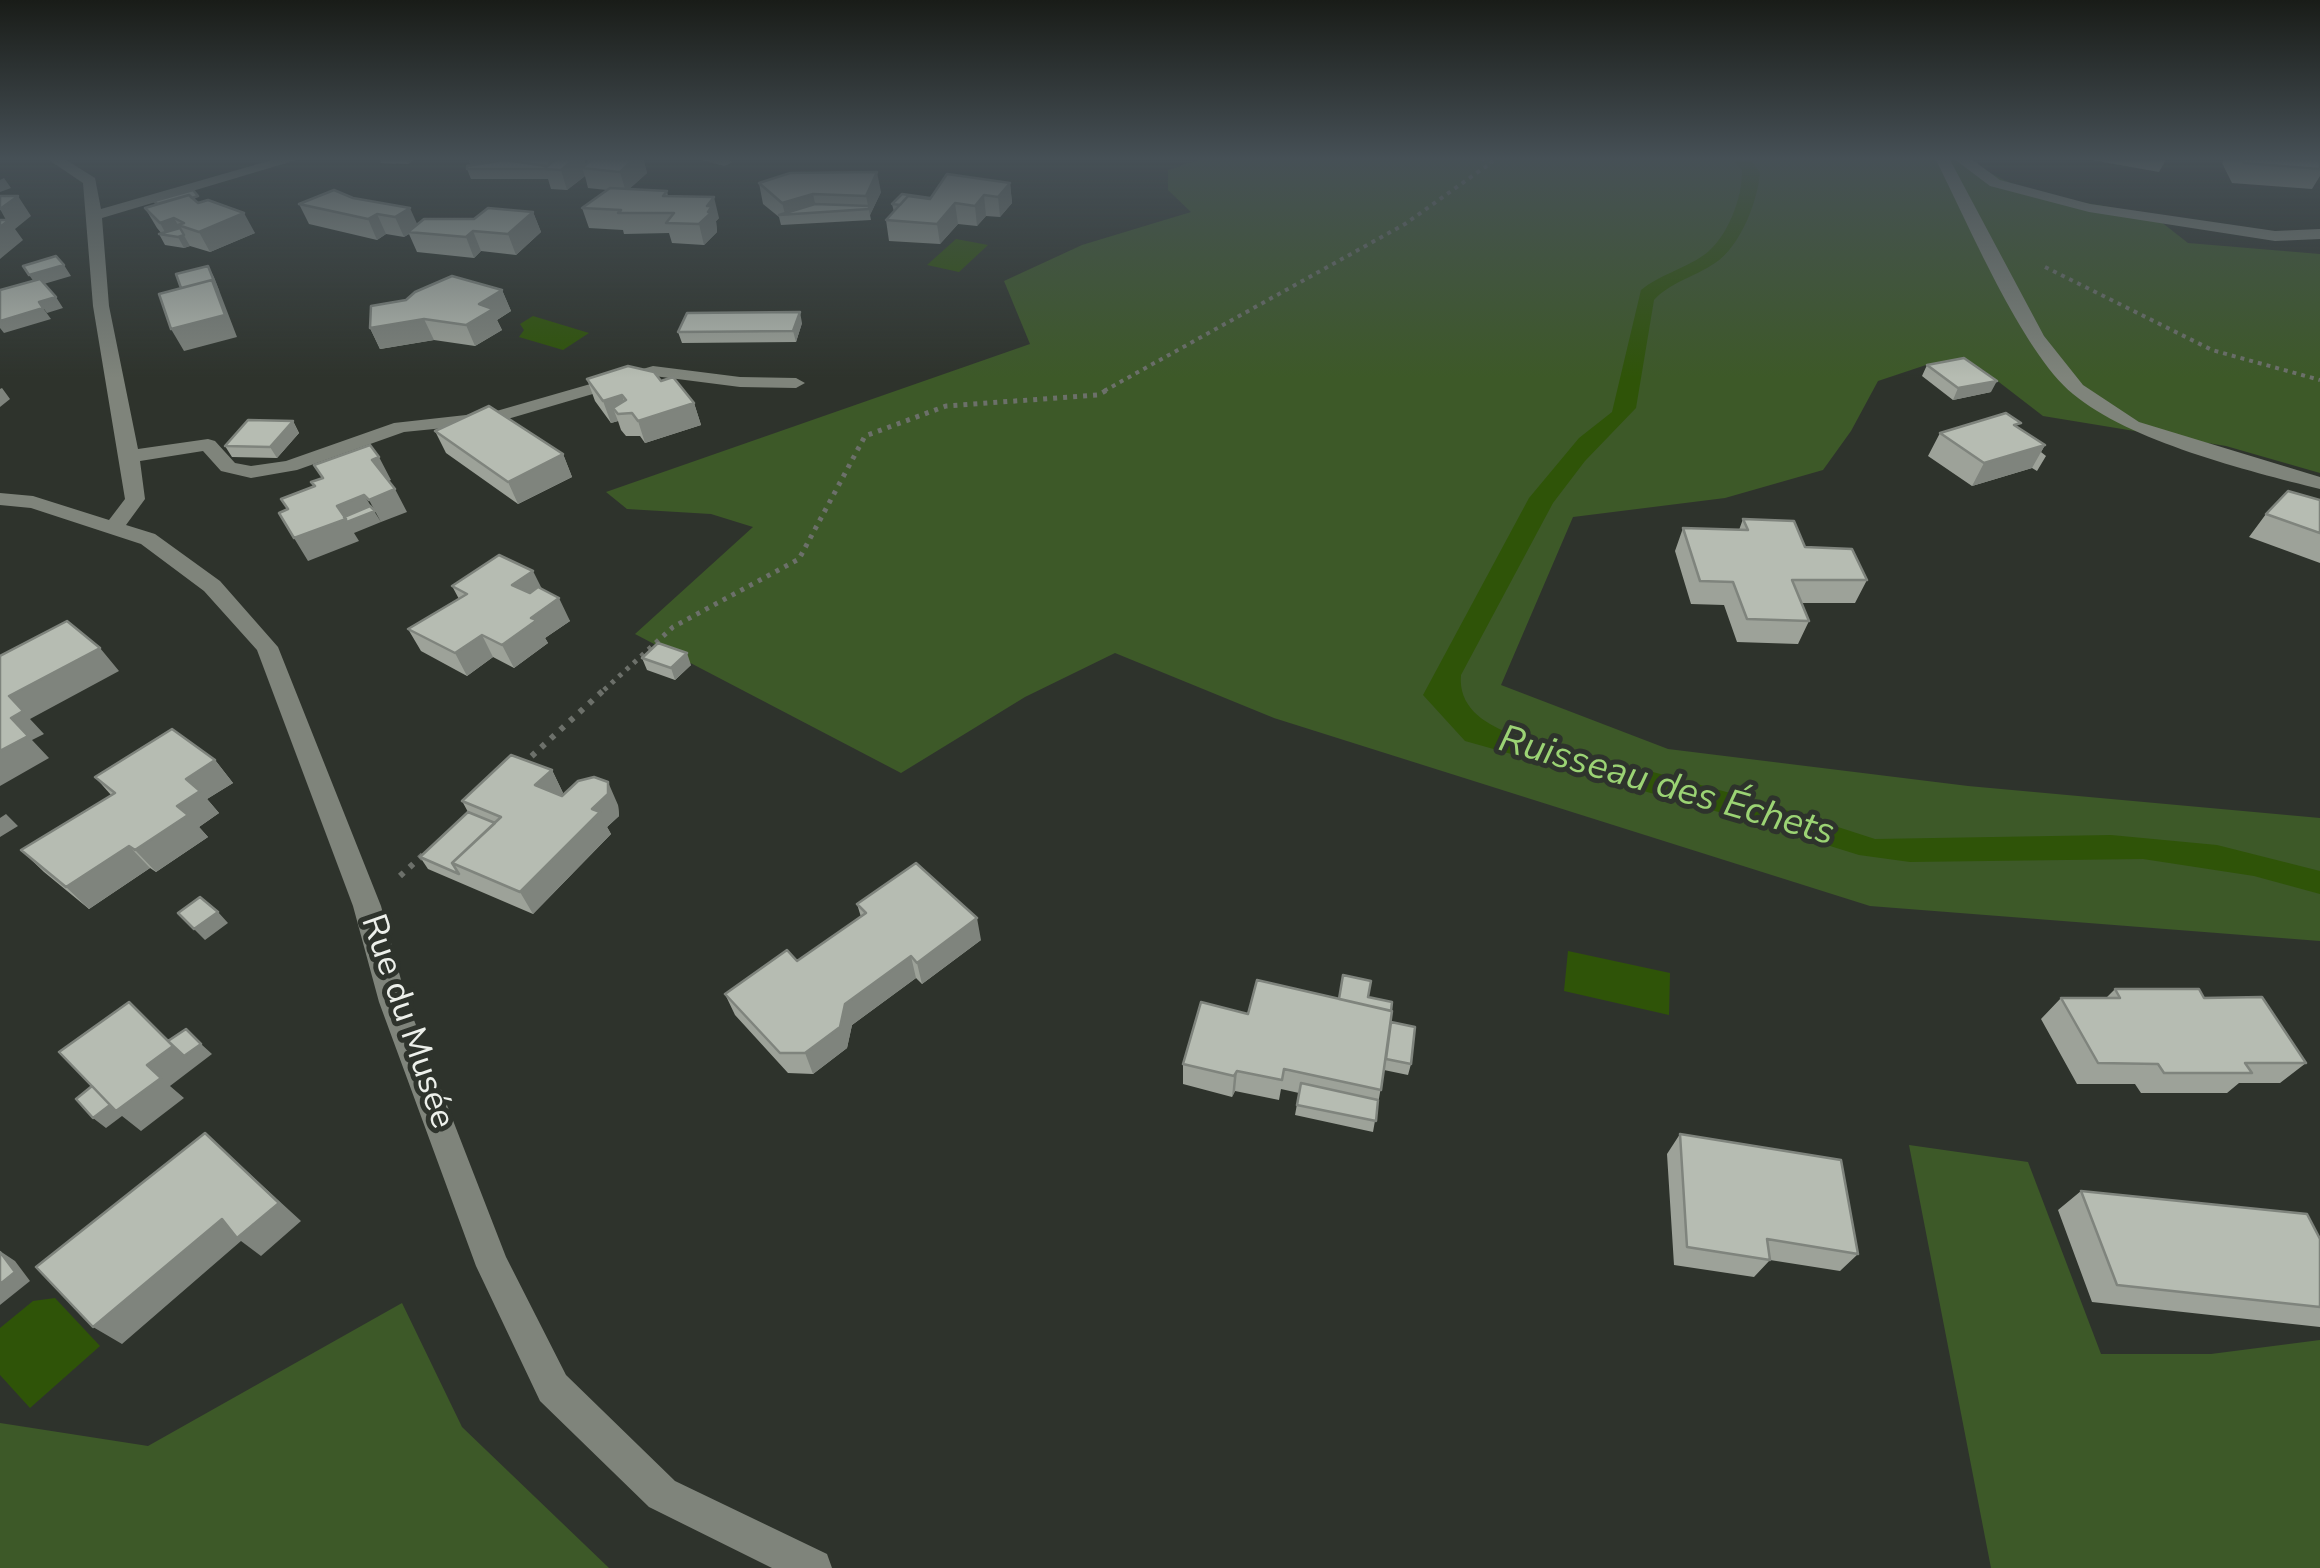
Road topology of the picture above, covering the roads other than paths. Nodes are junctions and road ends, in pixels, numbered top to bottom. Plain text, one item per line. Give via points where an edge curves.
1 (96, 231) edge
2 (1980, 231) edge
3 (2243, 231) edge
4 (2320, 234) edge
5 (796, 383) dead end
6 (132, 456) junction
7 (2320, 483) edge
8 (0, 499) edge
9 (116, 526) junction
10 (813, 1568) edge

1 - 6 street via 101,304
2 - 7 street via 2036,337 2077,389 2132,426
3 - 4 street
5 - 6 street via 653,371 494,418 401,427 290,466 250,472 228,468 208,444
6 - 9 street via 135,499
8 - 9 street, Rue du Musée
9 - 10 street, Rue du Musée via 148,539 212,586 266,647 367,906 393,1002 494,1266 553,1388 662,1494

